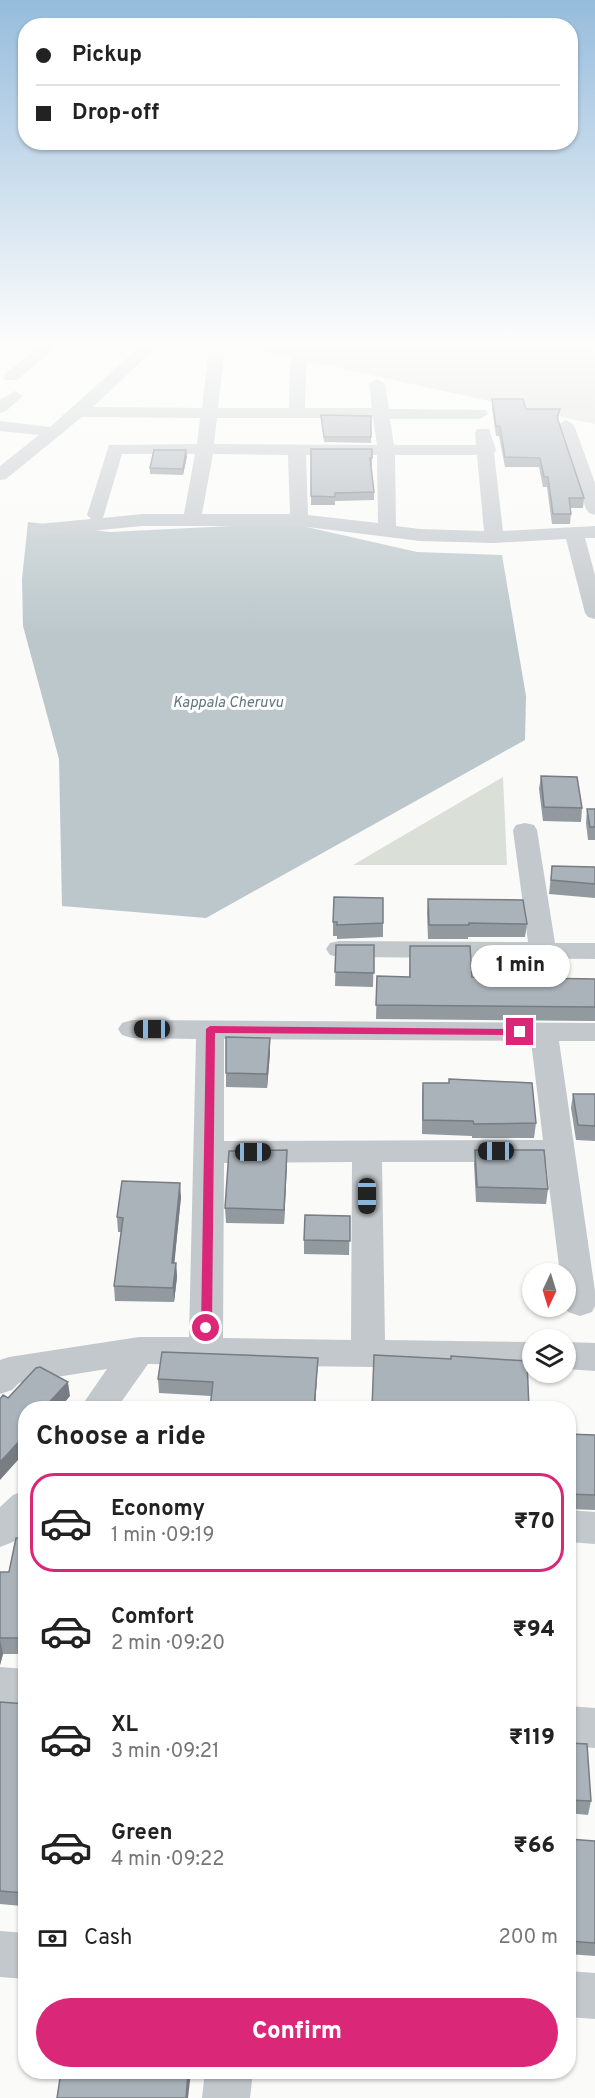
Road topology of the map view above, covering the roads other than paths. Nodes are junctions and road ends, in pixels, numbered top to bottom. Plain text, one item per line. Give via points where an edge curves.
1 (42, 440) edge
2 (206, 440) edge
3 (385, 440) edge
4 (484, 440) edge
5 (572, 440) edge
6 (205, 449) junction
7 (297, 450) junction
8 (386, 450) junction
9 (486, 450) junction
10 (576, 452) junction
11 (595, 452) edge
12 (0, 475) edge
13 (591, 484) edge
14 (595, 509) edge
15 (96, 515) dead end
16 (192, 519) junction
17 (299, 520) junction
18 (38, 530) dead end
19 (387, 530) junction
20 (574, 532) junction
21 (595, 532) edge
22 (494, 537) junction
23 (595, 613) edge
24 (525, 831) dead end
25 (339, 949) edge
26 (543, 951) junction
27 (595, 951) edge
28 (132, 1029) dead end
29 (210, 1029) junction
30 (544, 1032) junction
31 (595, 1032) edge
32 (560, 1151) junction
33 (207, 1152) junction
34 (367, 1152) junction
35 (580, 1302) dead end
36 (140, 1350) junction
37 (206, 1350) junction
38 (368, 1353) junction
39 (522, 1356) edge
40 (576, 1356) edge
41 (595, 1357) edge
42 (0, 1380) edge
43 (103, 1401) edge
44 (18, 1514) edge
45 (576, 1527) edge
46 (595, 1528) edge
47 (0, 1531) edge
48 (0, 1686) edge
49 (18, 1687) edge
50 (576, 1727) edge
51 (595, 1728) edge
52 (0, 1954) edge
53 (18, 1955) edge
54 (576, 1995) edge
55 (595, 1996) edge
56 (228, 2079) edge
57 (226, 2098) edge

1 - 12 street
2 - 6 street
3 - 8 street
4 - 9 street
5 - 10 street
6 - 7 street
6 - 15 street via 114,449
6 - 16 street
7 - 8 street
7 - 17 street
8 - 9 street
8 - 19 street
9 - 22 street
10 - 11 street
10 - 13 street
13 - 14 street
16 - 17 street
16 - 18 street
17 - 19 street
19 - 22 street via 420,536
20 - 21 street
20 - 22 street
20 - 23 street
24 - 26 street
25 - 26 street
26 - 27 street
28 - 29 street
29 - 30 street
29 - 33 street
30 - 31 street
30 - 32 street
32 - 34 street
32 - 35 street
33 - 34 street
33 - 37 street
34 - 38 street
36 - 37 street
36 - 42 street via 9,1371
36 - 43 street
37 - 38 street
38 - 39 street
40 - 41 street
44 - 47 street
45 - 46 street
48 - 49 street
50 - 51 street
52 - 53 street
54 - 55 street
56 - 57 street

